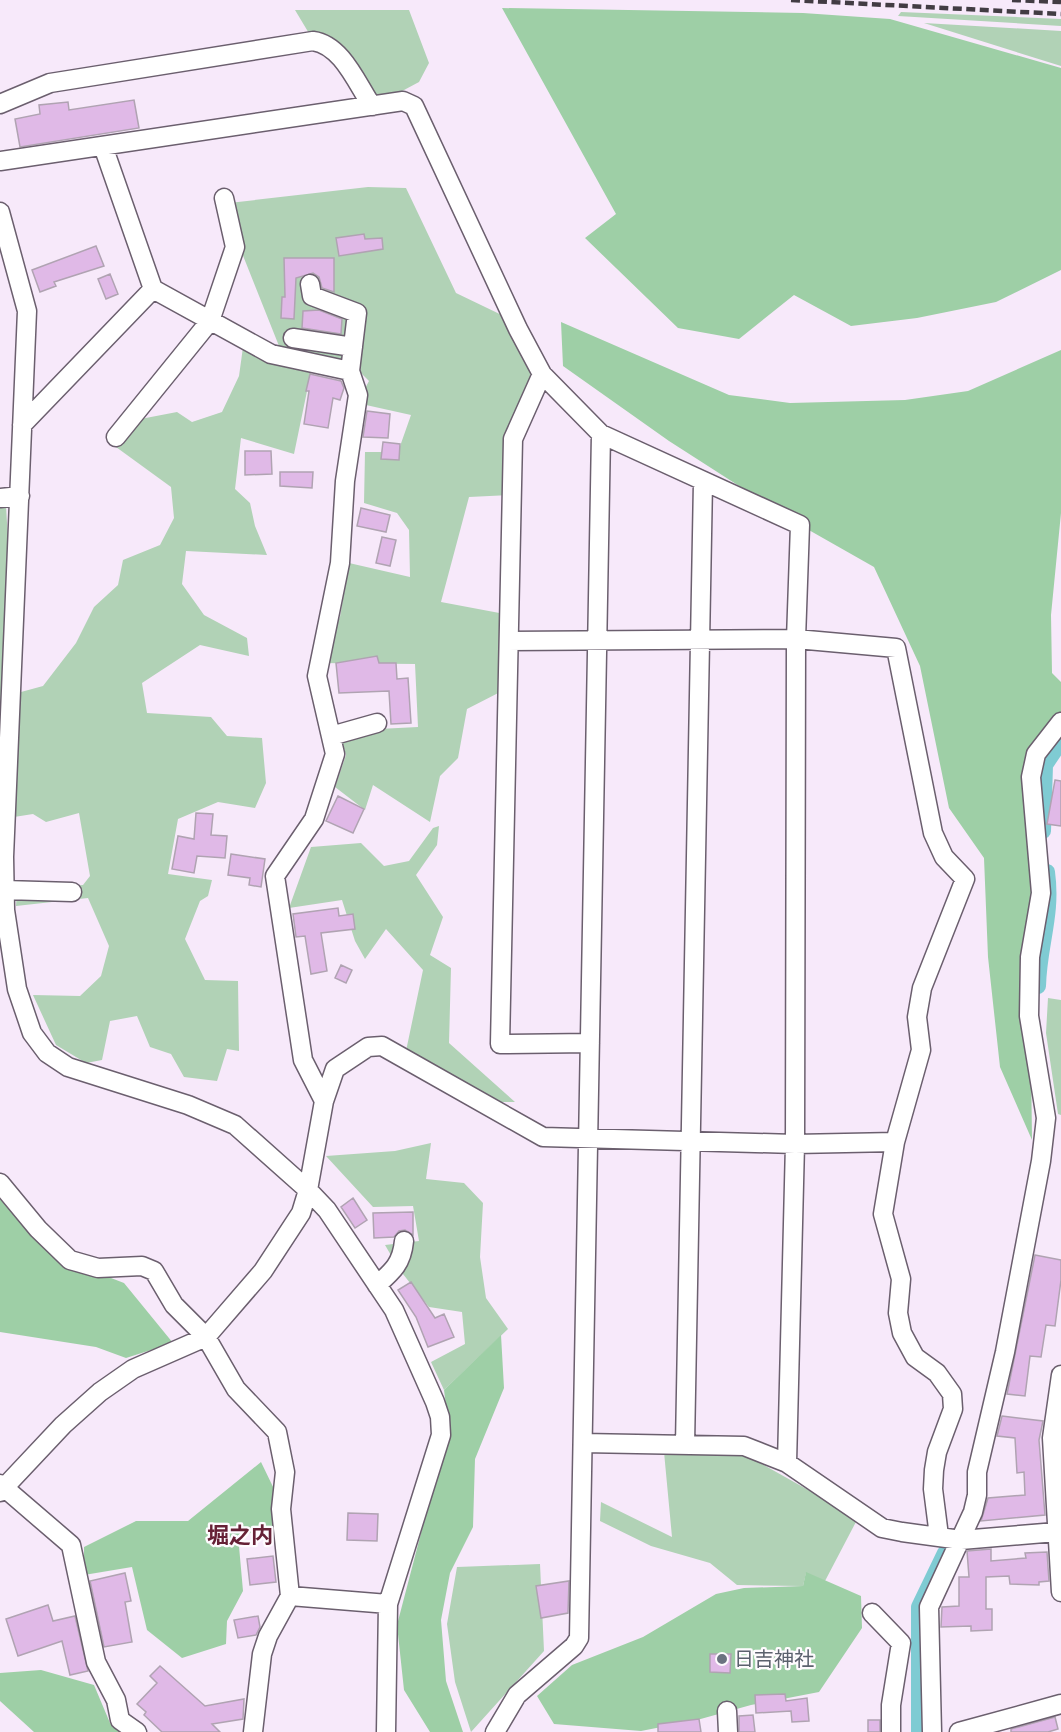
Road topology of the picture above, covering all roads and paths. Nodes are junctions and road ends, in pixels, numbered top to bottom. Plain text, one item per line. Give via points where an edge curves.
1 (0, 104) edge
2 (372, 106) junction
3 (103, 146) junction
4 (0, 161) edge
5 (224, 198) dead end
6 (0, 212) edge
7 (310, 284) dead end
8 (153, 289) junction
9 (210, 321) junction
10 (293, 338) dead end
11 (354, 347) junction
12 (350, 371) junction
13 (542, 374) junction
14 (22, 425) junction
15 (601, 435) junction
16 (116, 437) dead end
17 (703, 482) junction
18 (20, 496) junction
19 (0, 498) edge
20 (598, 639) junction
21 (699, 639) junction
22 (796, 639) junction
23 (509, 641) junction
24 (1061, 722) edge
25 (377, 723) dead end
26 (331, 736) junction
27 (4, 890) junction
28 (72, 892) dead end
29 (8, 990) edge
30 (590, 1042) junction
31 (324, 1101) junction
32 (590, 1139) junction
33 (692, 1141) junction
34 (896, 1142) junction
35 (795, 1144) junction
36 (0, 1183) edge
37 (308, 1190) junction
38 (404, 1241) dead end
39 (377, 1285) junction
40 (206, 1337) junction
41 (1060, 1387) edge
42 (583, 1443) junction
43 (685, 1445) junction
44 (787, 1463) junction
45 (1, 1488) edge
46 (1056, 1532) junction
47 (939, 1536) junction
48 (961, 1540) junction
49 (1061, 1593) edge
50 (290, 1596) junction
51 (388, 1604) junction
52 (872, 1613) dead end
53 (1061, 1704) edge
54 (728, 1711) dead end
55 (137, 1732) edge
56 (253, 1732) edge
57 (386, 1732) edge
58 (495, 1732) edge
59 (728, 1732) edge
60 (891, 1732) edge
61 (932, 1732) edge
62 (959, 1732) edge

1 - 2 street via 50,83 313,41 323,42 338,53
2 - 3 street
2 - 13 street via 403,101 414,106
3 - 4 street
3 - 8 street
5 - 9 street via 235,247
6 - 14 street via 27,311
7 - 11 street via 312,296 357,313
8 - 9 street
8 - 14 street
9 - 12 street via 271,354
9 - 16 street
10 - 11 street
11 - 12 street
12 - 26 street via 358,395 345,481 340,563 317,676
13 - 15 street
13 - 23 street via 513,439
14 - 18 street
15 - 17 street
15 - 20 street
17 - 21 street
17 - 22 street via 800,525
18 - 19 street
18 - 27 street
20 - 21 street
20 - 23 street
20 - 30 street
21 - 22 street
21 - 33 street
22 - 34 street via 896,648 933,833 944,857 965,879 922,988 917,1017 921,1050
22 - 35 street
23 - 30 street via 500,1044
24 - 48 street via 1036,754 1031,777 1041,893 1030,957 1029,1016 1046,1118 1041,1161 1005,1352 977,1472 977,1495
25 - 26 street
26 - 31 street via 335,754 314,819 275,876 303,1059
27 - 28 street
27 - 29 street
29 - 37 street via 47,1053 68,1067 235,1125
30 - 32 street
31 - 32 street via 335,1069 369,1047 382,1046 543,1137
31 - 37 street
32 - 33 street
32 - 42 street
33 - 35 street
33 - 43 street
34 - 35 street
34 - 47 street via 883,1214 901,1279 898,1313 902,1333 915,1357 937,1373 952,1394 953,1409 934,1470
35 - 44 street
36 - 40 street via 70,1260 98,1268 142,1266 154,1271 174,1305
37 - 39 street via 327,1210
37 - 40 street via 300,1213 263,1271
38 - 39 street via 403,1257
39 - 51 street via 394,1310 440,1417 441,1435
40 - 45 street via 133,1369 100,1392
40 - 50 street via 236,1389 277,1432 285,1472 280,1509
41 - 46 street via 1052,1438
42 - 43 street
42 - 58 street via 579,1638 517,1695
43 - 44 street via 744,1446
44 - 47 street via 882,1528
45 - 55 street via 71,1545 96,1662 116,1700 120,1720
46 - 48 street
46 - 49 street
47 - 48 street
48 - 61 street via 929,1607
50 - 51 street
50 - 56 street via 262,1654
51 - 57 street
52 - 60 street via 901,1643 891,1705
53 - 62 street
54 - 59 street

